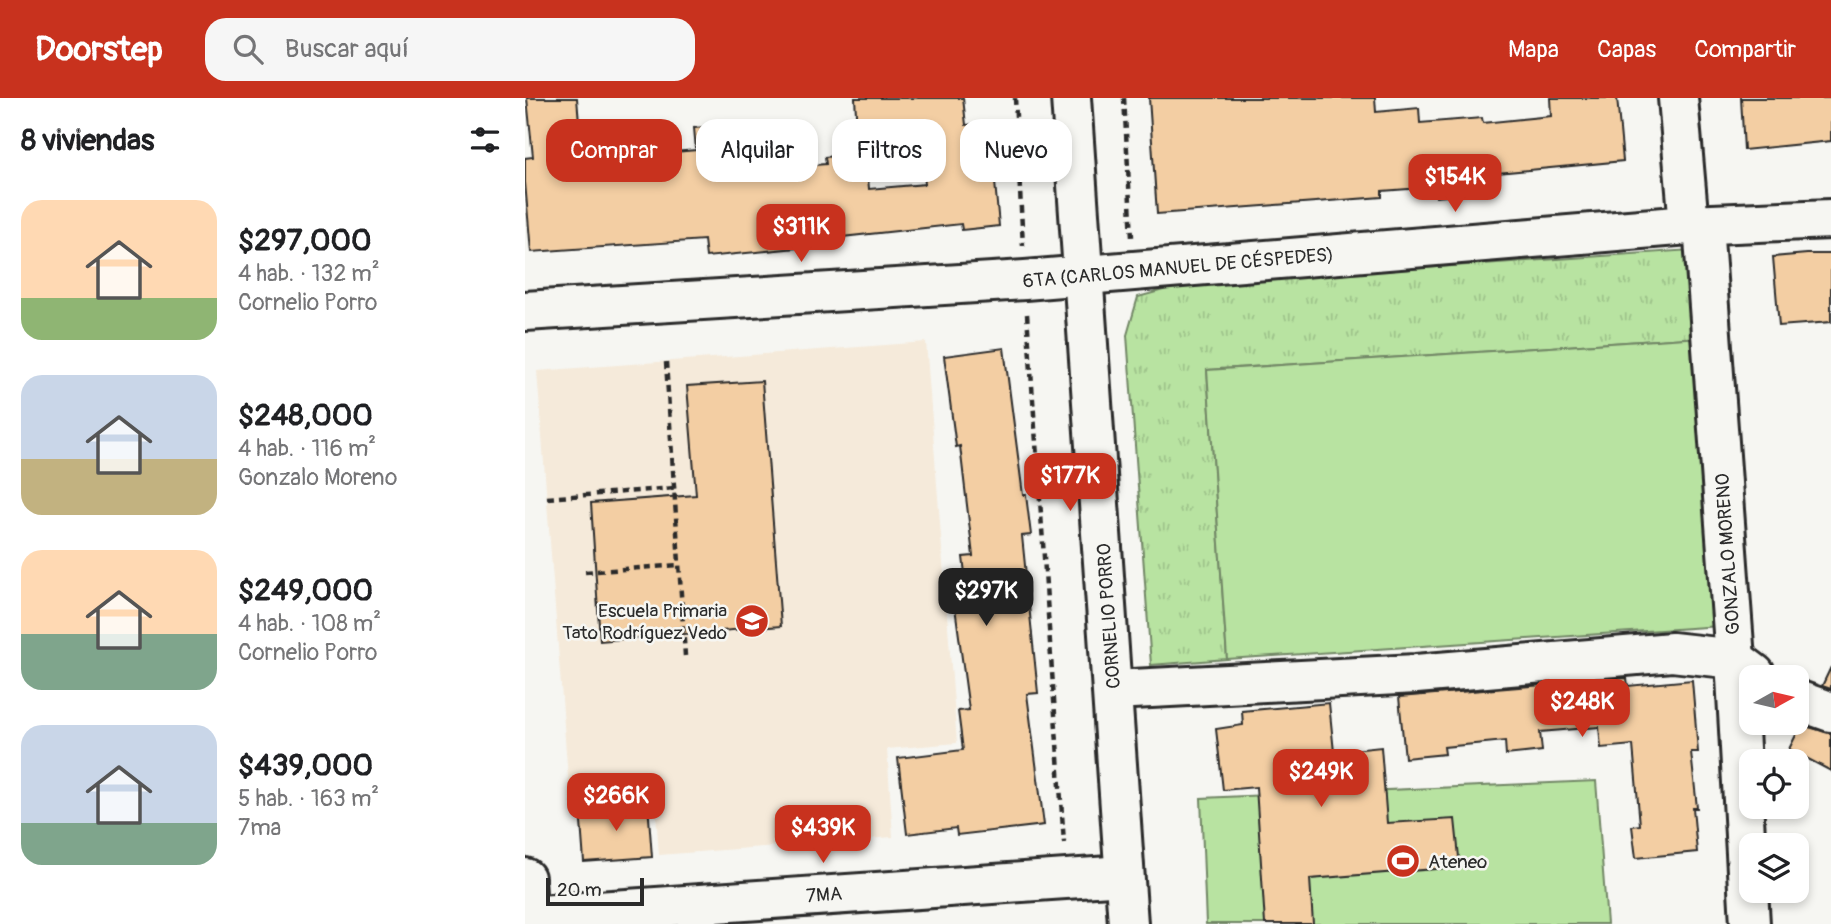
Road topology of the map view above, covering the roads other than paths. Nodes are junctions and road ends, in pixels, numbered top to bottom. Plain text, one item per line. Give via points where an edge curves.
1 (1072, 98) edge
2 (1678, 98) edge
3 (1831, 219) edge
4 (1696, 225) junction
5 (1083, 274) junction
6 (525, 311) edge
7 (1747, 665) edge
8 (1739, 666) edge
9 (1113, 690) junction
10 (1809, 704) edge
11 (1831, 712) edge
12 (1748, 735) edge
13 (1124, 875) junction
14 (525, 878) edge
15 (527, 919) edge
16 (1128, 924) edge
17 (1750, 924) edge

1 - 5 street, CORNELIO PORRO
2 - 4 street, GONZALO MORENO
3 - 4 street, 6TA (CARLOS MANUEL DE CÉSPEDES)
4 - 5 street, 6TA (CARLOS MANUEL DE CÉSPEDES)
4 - 7 street, GONZALO MORENO
5 - 6 street, 6TA (CARLOS MANUEL DE CÉSPEDES)
5 - 9 street, CORNELIO PORRO
8 - 9 street via 1672,652 1416,674
9 - 13 street, CORNELIO PORRO
10 - 11 street
12 - 17 street, GONZALO MORENO
13 - 15 street, 7MA
13 - 16 street, CORNELIO PORRO
14 - 15 street

